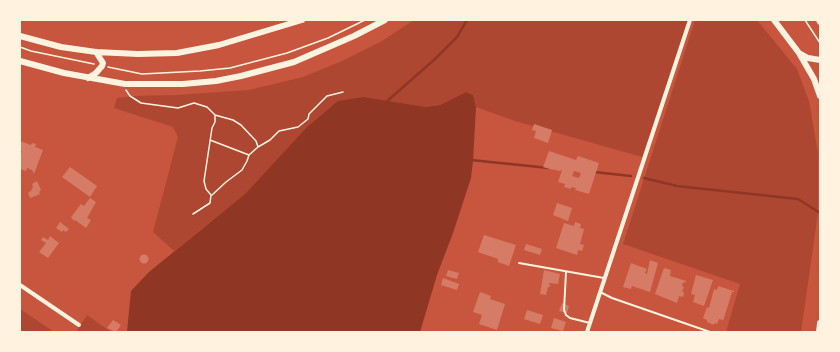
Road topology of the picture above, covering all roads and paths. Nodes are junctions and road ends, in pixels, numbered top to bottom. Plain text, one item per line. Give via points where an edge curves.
1 (302, 20) edge
2 (365, 20) edge
3 (385, 20) edge
4 (690, 20) edge
5 (774, 20) edge
6 (805, 20) edge
7 (20, 36) edge
8 (820, 43) edge
9 (20, 47) edge
10 (96, 52) junction
11 (799, 53) junction
12 (820, 60) edge
13 (20, 61) edge
14 (102, 66) junction
15 (88, 78) junction
16 (125, 84) junction
17 (819, 90) edge
18 (343, 92) dead end
19 (214, 115) junction
20 (210, 140) junction
21 (258, 147) junction
22 (249, 155) junction
23 (211, 195) junction
24 (193, 214) dead end
25 (519, 263) dead end
26 (566, 271) junction
27 (604, 278) junction
28 (20, 285) edge
29 (600, 292) junction
30 (590, 323) junction
31 (820, 323) edge
32 (79, 325) dead end
33 (587, 332) edge
34 (710, 332) edge
35 (819, 332) edge

1 - 10 main road via 219,45 177,52
2 - 14 path via 328,38 287,53 230,68 142,74
3 - 16 main road via 294,62 241,76 183,84
4 - 27 street
5 - 11 main road
6 - 8 path
7 - 10 main road via 61,47
9 - 14 path
10 - 14 main road via 103,62
11 - 12 main road
11 - 17 main road
13 - 15 main road
14 - 15 main road
15 - 16 main road
16 - 19 path via 130,96 141,103 178,108 194,103 206,107
18 - 21 path via 326,96 309,114 308,119 298,126 279,131
19 - 20 path via 215,122
19 - 21 path via 241,125 256,141
20 - 22 path
20 - 23 path via 204,181
21 - 22 path
22 - 23 path via 242,170
23 - 24 path via 210,203
25 - 26 lane
26 - 27 lane
26 - 30 lane via 566,315
27 - 29 street
28 - 32 street
29 - 30 street
29 - 34 lane
30 - 33 street
31 - 35 main road

